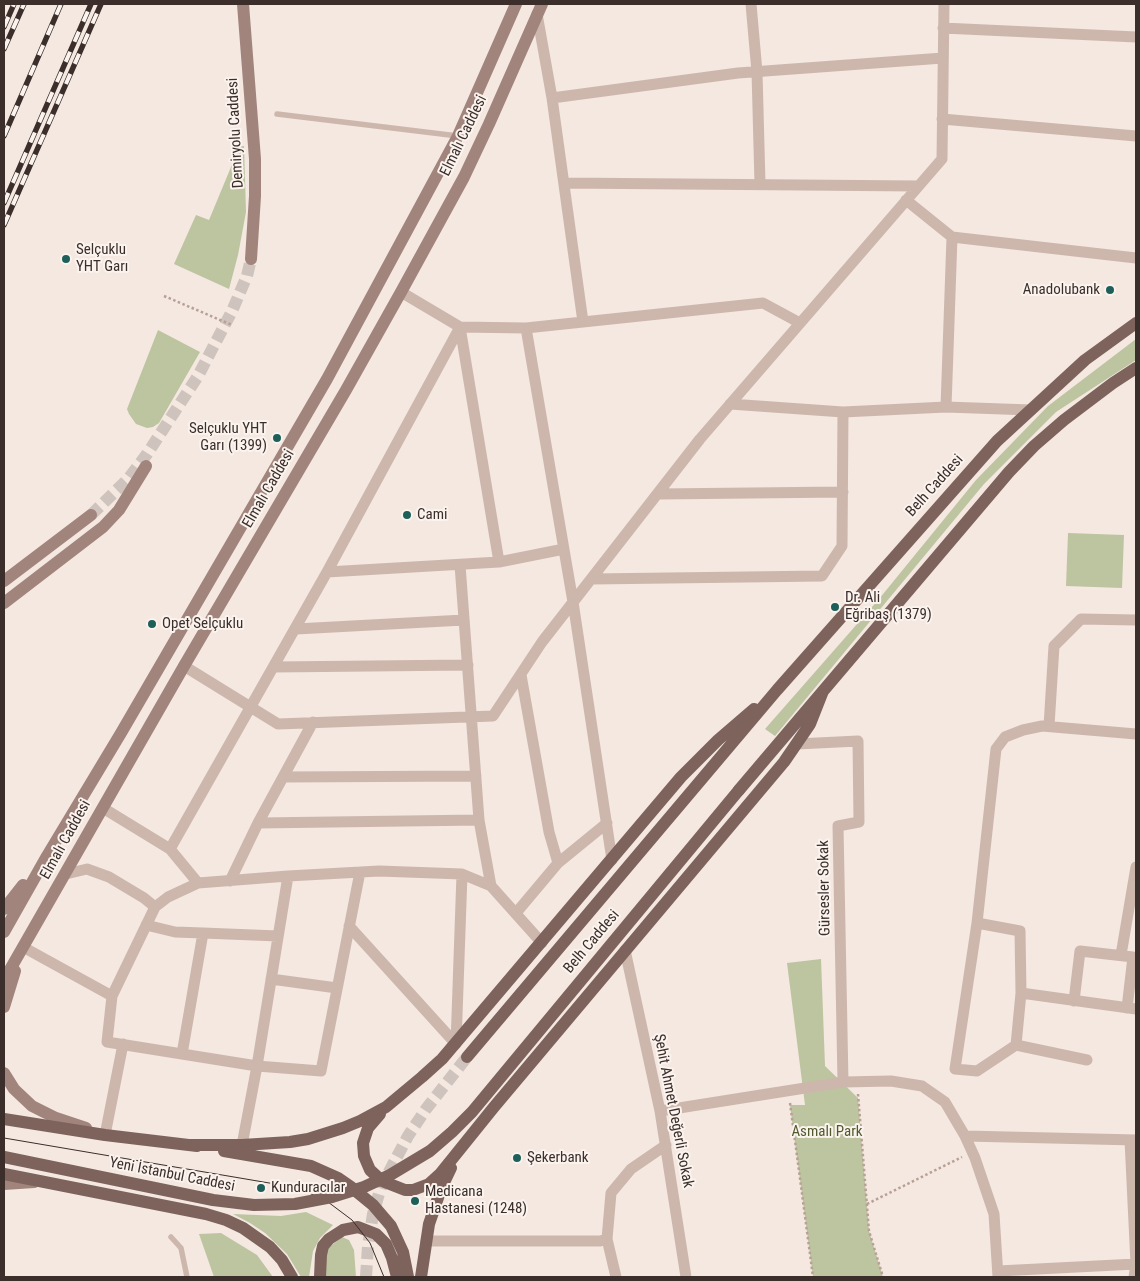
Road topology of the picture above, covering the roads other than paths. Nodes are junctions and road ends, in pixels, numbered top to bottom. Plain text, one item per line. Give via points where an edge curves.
1 (243, 4) edge
2 (516, 4) edge
3 (751, 4) edge
4 (944, 4) edge
5 (539, 9) edge
6 (944, 28) junction
7 (1136, 37) edge
8 (943, 58) junction
9 (757, 72) junction
10 (552, 98) junction
11 (276, 114) dead end
12 (942, 119) junction
13 (458, 136) junction
14 (1136, 136) edge
15 (564, 183) junction
16 (760, 184) junction
17 (918, 186) junction
18 (906, 200) junction
19 (952, 237) junction
20 (1136, 258) edge
21 (251, 260) tunnel mouth
22 (400, 292) junction
23 (583, 322) junction
24 (800, 323) junction
25 (1136, 323) edge
26 (460, 327) junction
27 (526, 328) junction
28 (1136, 368) edge
29 (1136, 377) edge
30 (1113, 383) junction
31 (730, 404) junction
32 (946, 407) junction
33 (1031, 410) junction
34 (844, 412) junction
35 (146, 466) dead end
36 (843, 492) junction
37 (658, 494) junction
38 (91, 515) tunnel mouth
39 (564, 549) junction
40 (499, 562) junction
41 (460, 564) junction
42 (327, 572) junction
43 (592, 578) junction
44 (4, 581) edge
45 (573, 602) junction
46 (4, 603) edge
47 (464, 620) junction
48 (1136, 620) edge
49 (296, 629) junction
50 (468, 665) junction
51 (184, 666) junction
52 (274, 667) junction
53 (522, 675) junction
54 (777, 690) junction
55 (823, 691) junction
56 (252, 707) junction
57 (472, 716) junction
58 (313, 722) junction
59 (1049, 726) junction
60 (1136, 734) edge
61 (797, 744) junction
62 (476, 776) junction
63 (284, 777) junction
64 (103, 808) junction
65 (479, 820) junction
66 (258, 823) junction
67 (607, 823) junction
68 (170, 849) junction
69 (47, 856) junction
70 (612, 860) junction
71 (558, 863) junction
72 (1136, 867) edge
73 (360, 872) junction
74 (66, 874) junction
75 (462, 874) junction
76 (288, 876) junction
77 (230, 881) junction
78 (198, 883) junction
79 (492, 886) junction
80 (155, 906) junction
81 (4, 909) edge
82 (516, 913) junction
83 (977, 923) junction
84 (146, 925) junction
85 (349, 926) junction
86 (4, 932) edge
87 (203, 933) junction
88 (278, 936) junction
89 (542, 942) junction
90 (23, 947) junction
91 (625, 950) junction
92 (1122, 956) junction
93 (271, 979) junction
94 (4, 980) edge
95 (337, 988) junction
96 (1021, 993) junction
97 (112, 996) junction
98 (1074, 1001) junction
99 (4, 1006) edge
100 (1132, 1009) edge
101 (123, 1044) junction
102 (456, 1044) junction
103 (1016, 1045) junction
104 (182, 1054) junction
105 (466, 1057) tunnel mouth
106 (1087, 1060) dead end
107 (257, 1066) junction
108 (4, 1073) edge
109 (843, 1082) junction
110 (386, 1106) junction
111 (660, 1111) junction
112 (4, 1119) edge
113 (105, 1135) junction
114 (965, 1136) junction
115 (1133, 1140) edge
116 (190, 1145) junction
117 (242, 1145) junction
118 (666, 1145) junction
119 (462, 1146) junction
120 (4, 1158) edge
121 (4, 1174) edge
122 (39, 1182) junction
123 (4, 1184) edge
124 (364, 1187) joint
125 (172, 1237) dead end
126 (607, 1239) junction
127 (426, 1241) junction
128 (1136, 1264) edge
129 (998, 1274) edge
130 (187, 1277) edge
131 (292, 1277) edge
132 (320, 1277) edge
133 (397, 1277) edge
134 (408, 1277) edge
135 (421, 1277) edge
136 (616, 1277) edge
137 (686, 1277) edge
138 (1134, 1277) edge

1 - 21 main road, Demiryolu Caddesi via 255,158
2 - 13 main road, Elmalı Caddesi
3 - 9 street
4 - 6 street
5 - 10 street
5 - 22 main road, Elmalı Caddesi via 464,177
6 - 7 street
6 - 8 street
8 - 9 street
8 - 12 street
9 - 10 street
9 - 16 street
10 - 15 street
11 - 13 lane
12 - 14 street
12 - 17 street via 942,158
13 - 69 main road, Elmalı Caddesi via 327,379
15 - 16 street
15 - 23 street
16 - 17 street
17 - 18 street
18 - 19 street
18 - 24 street
19 - 20 street
19 - 32 street
22 - 26 street
22 - 51 main road, Elmalı Caddesi
23 - 24 street via 763,303
23 - 27 street
24 - 31 street
25 - 33 main road, Belh Caddesi via 1085,360
26 - 27 street
26 - 40 street
26 - 42 street
27 - 39 street
28 - 30 main road, Belh Caddesi
29 - 30 main road
30 - 55 main road, Belh Caddesi via 1064,420 1009,472
31 - 34 street
31 - 37 street
32 - 33 street
32 - 34 street
33 - 54 main road, Belh Caddesi via 997,441
34 - 36 street
35 - 46 main road via 119,510 103,527
36 - 37 street
36 - 43 street via 842,546 822,576
37 - 43 street
38 - 44 main road
39 - 40 street
39 - 45 street
40 - 41 street
41 - 42 street
41 - 47 street
42 - 49 street
43 - 45 street
45 - 53 street via 542,642
45 - 67 street
47 - 49 street
47 - 50 street
48 - 59 street via 1081,619 1054,646
49 - 52 street
50 - 52 street
50 - 57 street
51 - 56 street
51 - 64 main road, Elmalı Caddesi
52 - 56 street
53 - 57 street via 494,716
53 - 71 street via 549,832
54 - 70 main road, Belh Caddesi via 698,759
54 - 105 main road, Belh Caddesi
55 - 61 main road, Belh Caddesi via 810,724
55 - 124 main road, Belh Caddesi, bridge via 468,1116 418,1159
56 - 58 street via 278,724
56 - 68 street
57 - 58 street
57 - 62 street
58 - 63 street
59 - 60 street
59 - 83 street via 1022,730 1005,737 996,749
61 - 91 main road, Belh Caddesi
61 - 109 street, Gürsesler Sokak via 858,740 859,822 838,826
62 - 63 street
62 - 65 street
63 - 66 street
64 - 68 street
64 - 74 main road, Elmalı Caddesi
65 - 66 street
65 - 79 street
66 - 77 street
67 - 70 street
67 - 71 street
68 - 78 street
69 - 81 main road
69 - 86 main road, Elmalı Caddesi
70 - 89 main road, Belh Caddesi
71 - 82 street
72 - 92 street
73 - 75 street
73 - 76 street
73 - 85 street
74 - 80 street via 87,869 109,877
74 - 90 main road, Elmalı Caddesi
75 - 79 street
75 - 102 street
76 - 77 street
76 - 88 street
77 - 78 street
78 - 80 street
79 - 82 street
80 - 84 street
82 - 89 street
83 - 96 street via 1020,931
83 - 103 street via 954,1069 977,1071
84 - 87 street via 175,932
84 - 97 street
85 - 95 street
85 - 102 street
87 - 88 street
87 - 104 street
88 - 93 street
89 - 102 main road, Belh Caddesi
90 - 94 main road, Elmalı Caddesi
90 - 97 street
90 - 99 main road
91 - 111 street, Şehit Ahmet Değerli Sokak
91 - 119 main road, Belh Caddesi
92 - 98 street via 1080,951
92 - 100 street via 1133,957
93 - 95 street
93 - 107 street
95 - 107 street via 321,1071
96 - 98 street
96 - 103 street
97 - 101 street via 107,1042
98 - 100 street
101 - 104 street
101 - 113 street
102 - 110 main road, Belh Caddesi
103 - 106 street
104 - 107 street
107 - 117 street
108 - 113 main road via 14,1089 32,1106
109 - 111 street
109 - 114 street via 891,1081 922,1086 945,1102
110 - 117 main road via 360,1121 326,1134 290,1142
110 - 119 main road via 368,1128 363,1149 370,1170 389,1186 413,1190 428,1184
111 - 118 street, Şehit Ahmet Değerli Sokak
112 - 113 main road, Yeni İstanbul Caddesi
113 - 116 main road, Yeni İstanbul Caddesi
114 - 115 street
114 - 129 street via 994,1214
115 - 128 street
116 - 117 main road
116 - 134 main road via 296,1162 338,1178 362,1196 391,1226 403,1252
118 - 126 street via 631,1170 611,1193
118 - 137 street, Şehit Ahmet Değerli Sokak
119 - 127 main road via 441,1189
120 - 124 main road, Yeni İstanbul Caddesi, bridge via 234,1204 295,1204
121 - 122 main road
122 - 123 main road
122 - 131 main road via 226,1220 270,1247
125 - 130 lane via 180,1248
126 - 127 street
126 - 136 street
127 - 135 main road
128 - 129 street
128 - 138 street
132 - 133 main road via 321,1255 329,1239 343,1230 358,1227 376,1234 386,1244

